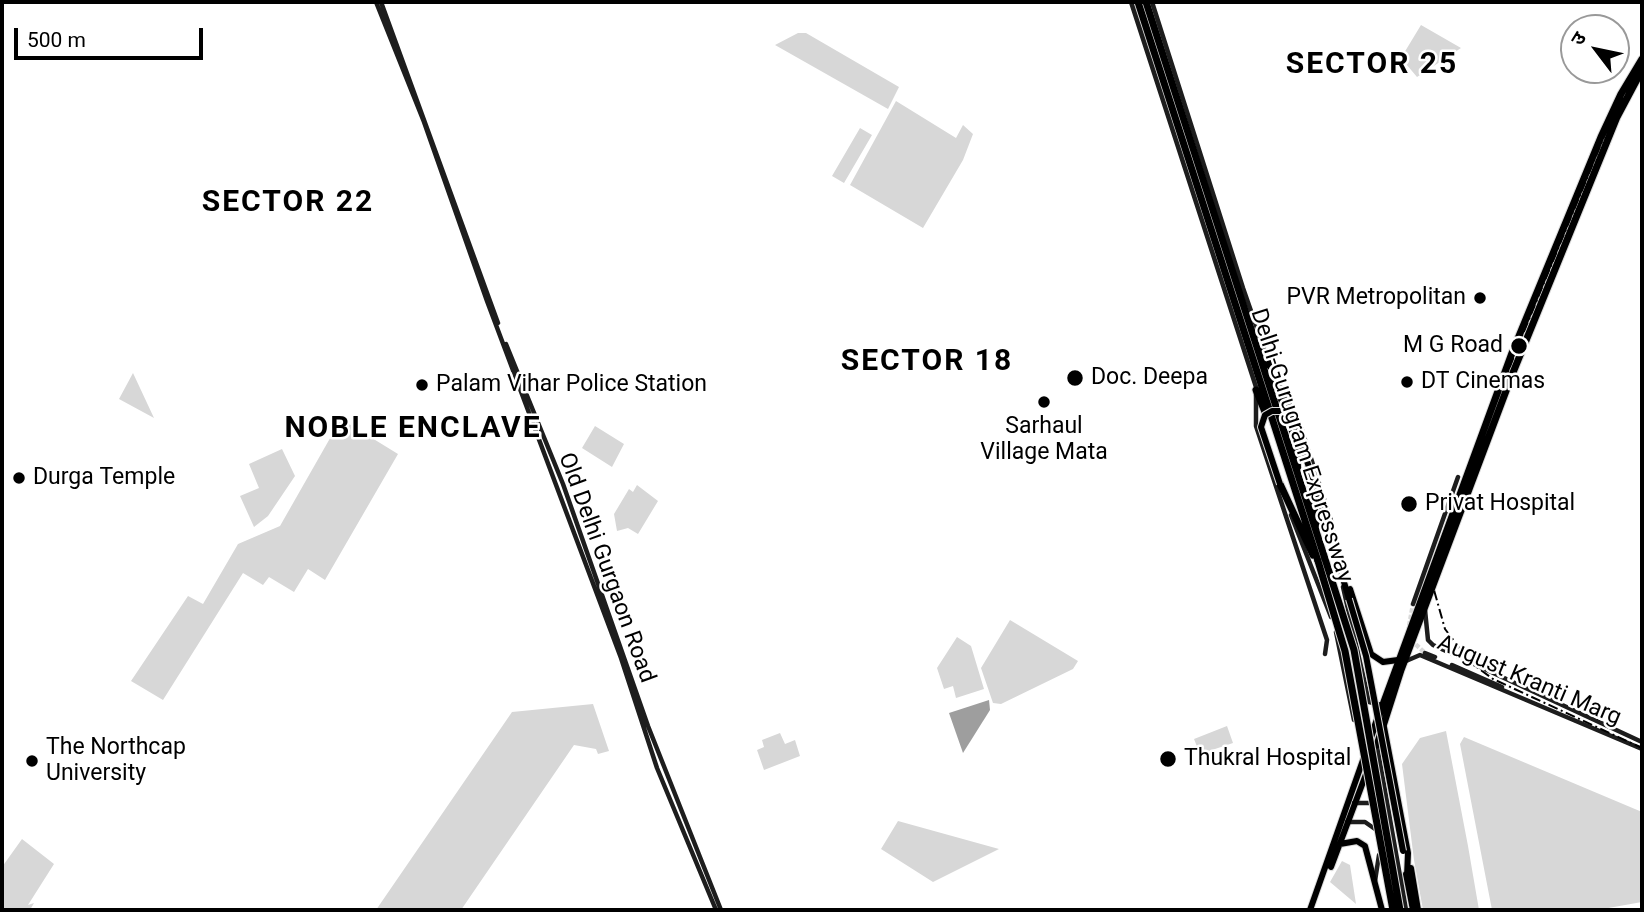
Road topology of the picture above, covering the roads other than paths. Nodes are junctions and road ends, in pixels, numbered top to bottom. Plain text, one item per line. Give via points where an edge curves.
1 (376, 2) edge
2 (381, 2) edge
3 (1131, 2) edge
4 (1138, 2) edge
5 (1149, 2) edge
6 (1642, 59) edge
7 (1642, 70) edge
8 (1596, 159) junction
9 (1255, 345) junction
10 (1256, 368) junction
11 (1272, 371) junction
12 (1256, 388) junction
13 (525, 395) junction
14 (1490, 419) junction
15 (1279, 441) junction
16 (1473, 446) junction
17 (1484, 448) junction
18 (1309, 467) junction
19 (1458, 477) dead end
20 (1298, 481) junction
21 (1280, 484) junction
22 (1464, 498) junction
23 (1469, 505) dead end
24 (1452, 529) junction
25 (1317, 536) junction
26 (1458, 537) dead end
27 (1334, 541) junction
28 (1322, 560) junction
29 (1342, 575) junction
30 (1310, 589) junction
31 (1320, 592) junction
32 (1413, 604) tunnel mouth
33 (1425, 605) junction
34 (1425, 653) tunnel mouth
35 (1325, 654) dead end
36 (1401, 662) junction
37 (1363, 675) junction
38 (1346, 679) junction
39 (1506, 689) junction
40 (1382, 705) junction
41 (1384, 727) junction
42 (1374, 729) joint
43 (1358, 738) junction
44 (1369, 740) junction
45 (1642, 742) edge
46 (1377, 745) junction
47 (1642, 749) edge
48 (1362, 757) junction
49 (1386, 790) junction
50 (1353, 803) junction
51 (1370, 803) junction
52 (1347, 822) junction
53 (1375, 829) junction
54 (1340, 844) junction
55 (1405, 852) junction
56 (1326, 874) junction
57 (1375, 881) junction
58 (718, 910) edge
59 (1311, 910) edge
60 (1385, 910) edge
61 (1400, 910) edge
62 (1406, 910) edge
63 (1416, 910) edge

1 - 13 main road, Old Delhi Gurgaon Road
2 - 13 main road, Old Delhi Gurgaon Road
3 - 12 main road
4 - 10 highway, Delhi-Gurugram Expressway
5 - 9 highway, Delhi-Gurugram Expressway
5 - 11 main road
6 - 8 highway via 1600,132
7 - 8 highway
8 - 14 highway via 1552,283
8 - 14 highway via 1548,258 1498,380
9 - 11 highway
9 - 20 highway, Delhi-Gurugram Expressway
10 - 12 highway
10 - 15 highway, Delhi-Gurugram Expressway
11 - 20 highway via 1296,441
11 - 27 main road via 1300,424
12 - 15 highway
12 - 30 main road via 1256,426
13 - 58 main road, Old Delhi Gurgaon Road via 565,491
14 - 16 highway
14 - 17 highway
15 - 28 highway, Delhi-Gurugram Expressway
16 - 17 highway
16 - 36 highway
17 - 22 highway
18 - 21 main road, bridge via 1292,418 1284,411 1265,415 1261,427
18 - 25 highway
18 - 27 main road
19 - 32 main road
20 - 25 highway, Delhi-Gurugram Expressway
21 - 28 highway via 1302,533
21 - 31 main road
22 - 23 highway
22 - 24 highway
24 - 26 highway
24 - 33 highway
25 - 28 highway, Delhi-Gurugram Expressway
27 - 29 main road
28 - 60 highway, Delhi-Gurugram Expressway, bridge via 1343,642 1387,874
28 - 61 highway, Delhi-Gurugram Expressway, bridge via 1354,650
29 - 36 main road via 1371,654 1383,662
29 - 37 main road
29 - 55 main road, bridge via 1366,656
30 - 31 main road
30 - 35 main road via 1327,640
31 - 38 main road via 1337,634
33 - 36 highway
33 - 45 main road, August Kranti Marg via 1428,640 1442,651
34 - 39 main road
36 - 39 main road, August Kranti Marg via 1420,655
36 - 40 highway
36 - 41 highway
37 - 38 main road
37 - 40 main road via 1369,702
38 - 43 main road
39 - 47 main road, August Kranti Marg
40 - 42 highway
41 - 46 highway
41 - 55 main road
42 - 44 main road
43 - 44 main road
43 - 48 main road
44 - 48 main road
46 - 49 main road
46 - 50 main road
48 - 56 main road
49 - 51 main road via 1381,784 1370,785
49 - 62 main road
50 - 51 main road
50 - 52 main road
51 - 53 main road
52 - 53 main road via 1366,822
52 - 54 main road
53 - 57 main road via 1380,859
54 - 56 main road
54 - 57 main road via 1357,841 1365,846
55 - 63 main road
55 - 63 main road via 1410,900
56 - 59 main road
57 - 60 main road

